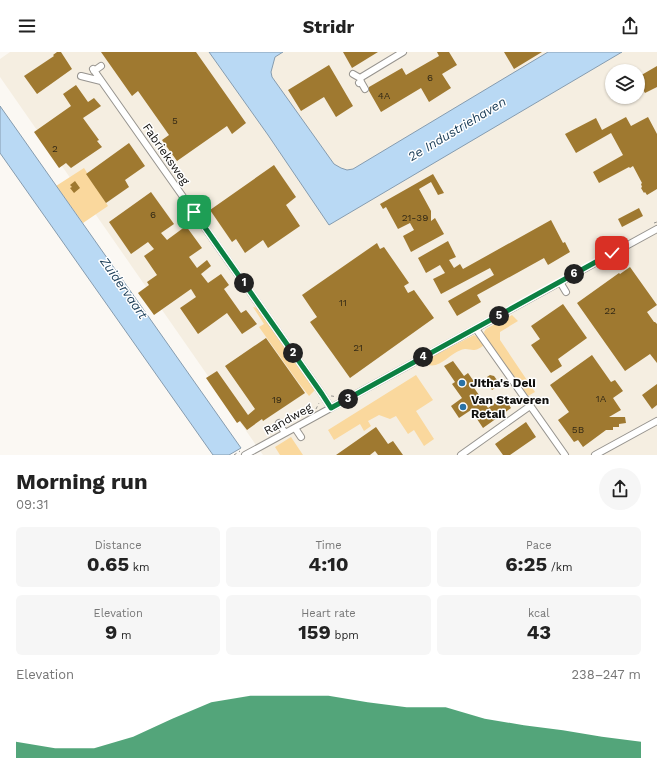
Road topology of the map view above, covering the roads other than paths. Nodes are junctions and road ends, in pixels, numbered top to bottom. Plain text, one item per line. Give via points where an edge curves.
1 (403, 52) edge
2 (101, 66) dead end
3 (353, 74) dead end
4 (81, 76) dead end
5 (101, 81) junction
6 (360, 81) junction
7 (365, 90) dead end
8 (657, 229) edge
9 (560, 282) junction
10 (566, 292) dead end
11 (476, 328) junction
12 (530, 406) junction
13 (331, 408) junction
14 (657, 421) edge
15 (279, 423) dead end
16 (296, 428) junction
17 (286, 433) junction
18 (301, 437) dead end
19 (245, 452) edge
20 (462, 455) edge
21 (565, 455) edge
22 (595, 455) edge

1 - 6 street
2 - 5 street, Fabrieksweg via 94,70
3 - 6 street
4 - 5 street
5 - 13 street, Fabrieksweg via 196,211
6 - 7 street
8 - 9 street, Randweg
9 - 10 street
9 - 11 street, Randweg
11 - 12 street
11 - 13 street, Randweg
12 - 20 street
12 - 21 street
13 - 16 street, Randweg
14 - 22 street
15 - 17 street
16 - 17 street, Randweg
16 - 18 street
17 - 19 street, Randweg

